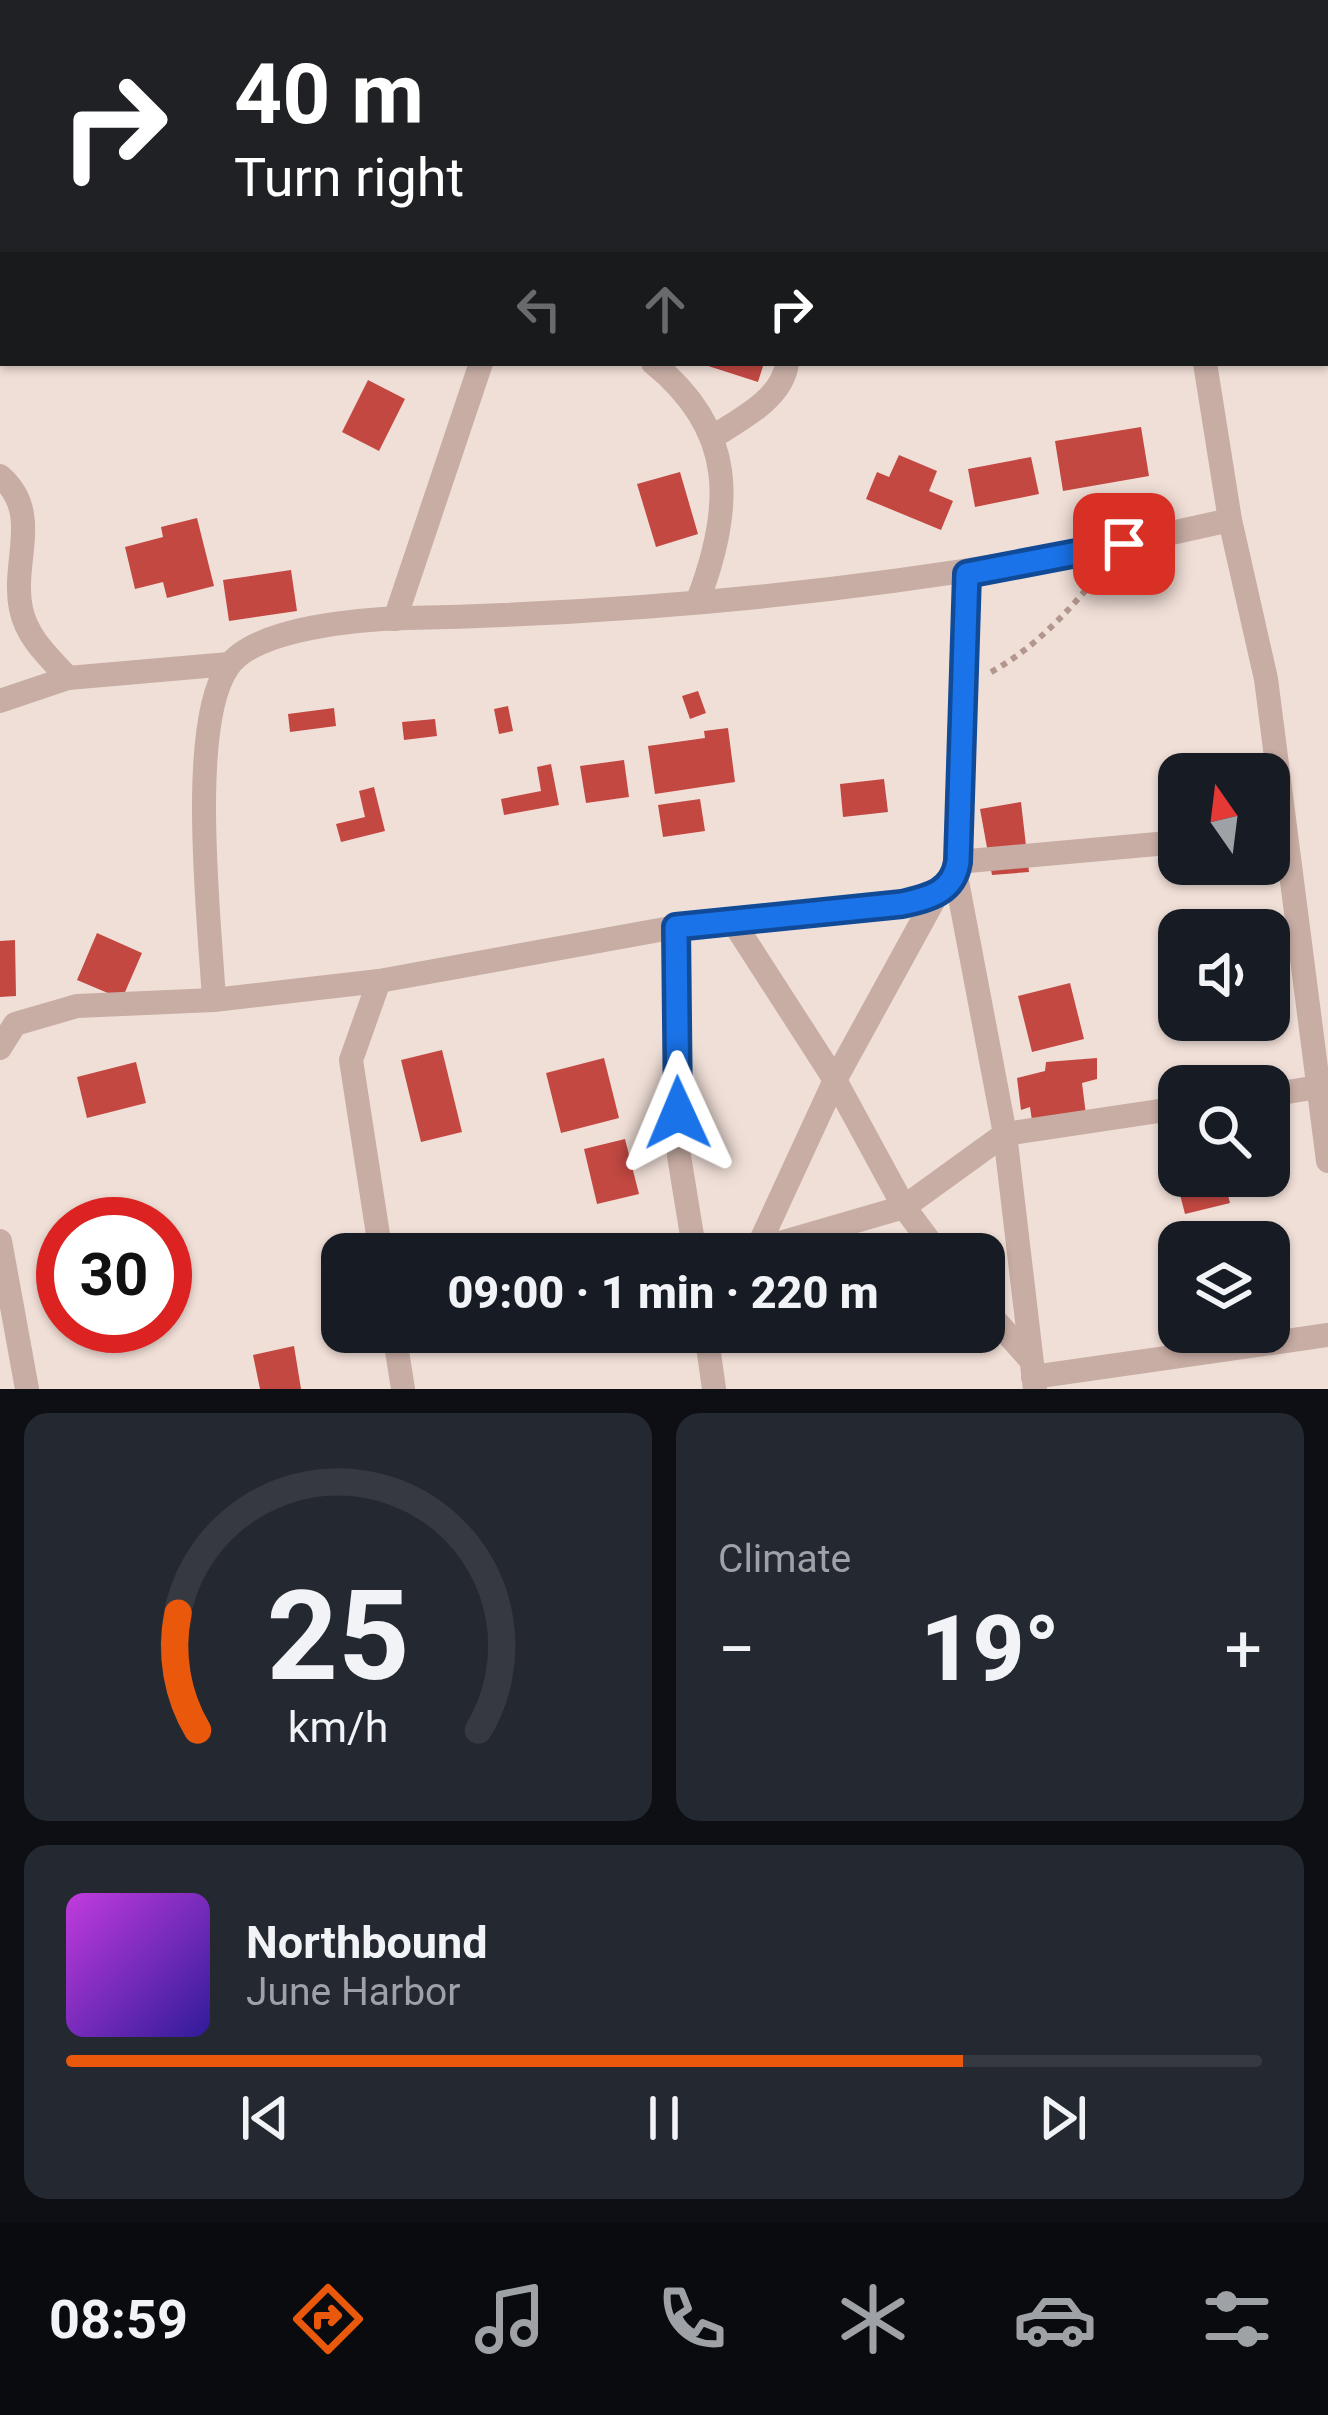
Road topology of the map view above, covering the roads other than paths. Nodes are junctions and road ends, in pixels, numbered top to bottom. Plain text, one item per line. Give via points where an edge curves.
1 (480, 366) edge
2 (657, 366) edge
3 (786, 366) edge
4 (1204, 366) edge
5 (714, 436) junction
6 (0, 476) edge
7 (1230, 520) junction
8 (967, 574) junction
9 (698, 600) junction
10 (395, 619) junction
11 (229, 664) junction
12 (68, 678) junction
13 (0, 701) edge
14 (1272, 753) edge
15 (1158, 845) edge
16 (957, 869) junction
17 (1286, 885) edge
18 (936, 896) junction
19 (731, 920) junction
20 (676, 927) junction
21 (379, 980) junction
22 (214, 1000) junction
23 (8, 1022) edge
24 (0, 1048) edge
25 (835, 1080) junction
26 (1318, 1087) junction
27 (1290, 1092) edge
28 (1158, 1111) edge
29 (1005, 1134) junction
30 (1328, 1161) edge
31 (904, 1207) junction
32 (378, 1233) edge
33 (692, 1233) edge
34 (759, 1233) edge
35 (813, 1233) edge
36 (923, 1233) edge
37 (0, 1241) edge
38 (1328, 1335) edge
39 (1005, 1337) edge
40 (397, 1353) edge
41 (709, 1353) edge
42 (1033, 1376) edge
43 (27, 1389) edge
44 (403, 1389) edge
45 (714, 1389) edge

1 - 10 street
2 - 5 street via 688,391
3 - 5 street via 759,408
4 - 7 street
5 - 9 street via 722,522
6 - 12 street via 22,505 21,610 33,640
7 - 8 street
7 - 14 street via 1266,679
8 - 9 street
8 - 16 street
9 - 10 street
10 - 11 street via 309,628
11 - 12 street
11 - 22 street via 213,701 206,751
12 - 13 street
15 - 16 street
16 - 18 street
16 - 29 street
17 - 26 street
18 - 19 street
18 - 25 street
19 - 20 street
19 - 25 street
20 - 21 street
20 - 33 street via 679,1156
21 - 22 street
21 - 32 street via 351,1060
22 - 23 street via 77,1006
23 - 24 street
25 - 31 street
25 - 34 street
26 - 27 street
26 - 30 street
28 - 29 street
29 - 31 street
29 - 42 street
31 - 35 street
31 - 36 street
37 - 43 street
38 - 42 street
39 - 42 street
40 - 44 street
41 - 45 street

